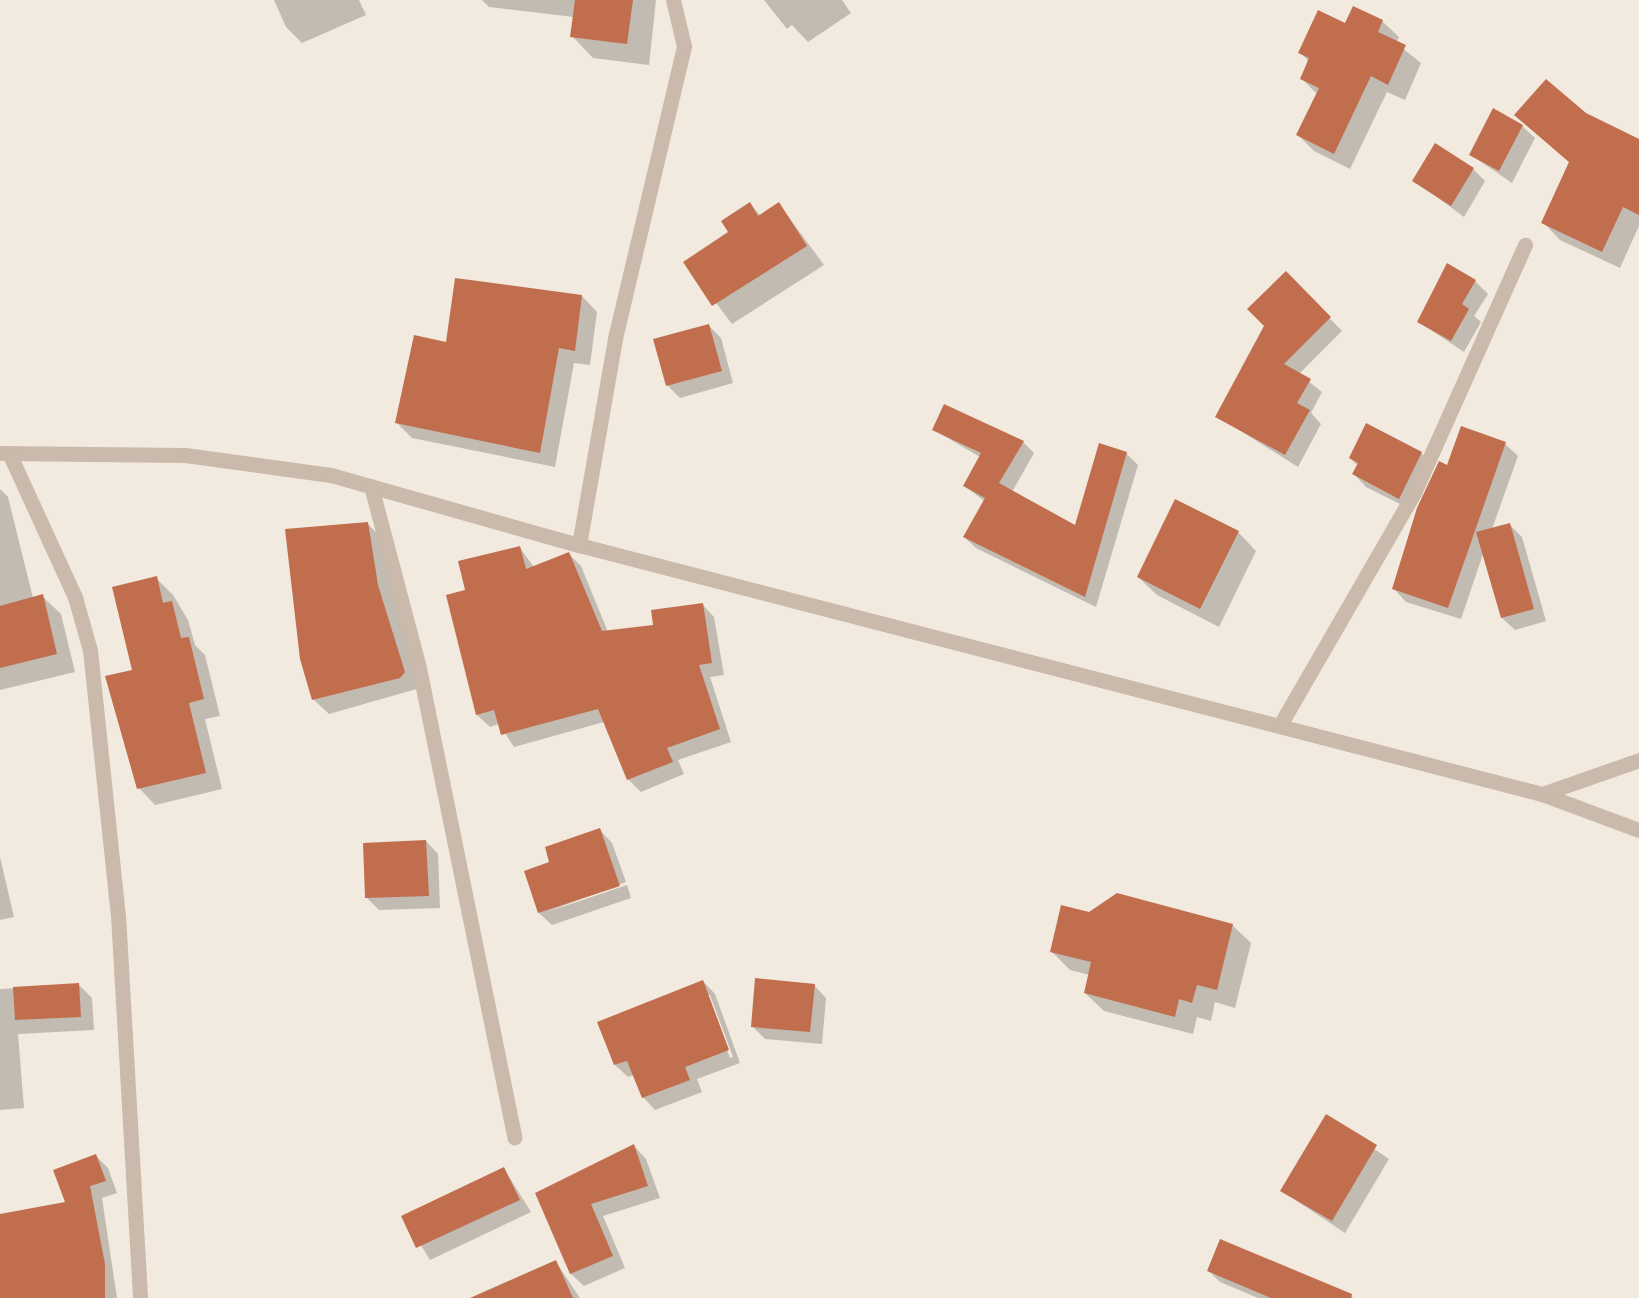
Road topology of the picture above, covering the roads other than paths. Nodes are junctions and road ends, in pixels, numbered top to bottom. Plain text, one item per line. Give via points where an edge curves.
1 (673, 0) edge
2 (1525, 245) dead end
3 (4, 453) edge
4 (371, 486) junction
5 (579, 545) junction
6 (1280, 725) junction
7 (1639, 760) edge
8 (1542, 794) junction
9 (1639, 830) edge
10 (514, 1137) dead end
11 (140, 1298) edge

1 - 5 street via 684,46 616,334
2 - 6 street via 1414,493
3 - 4 street via 185,455 331,475
3 - 11 street via 75,597 90,650 118,915
4 - 5 street
4 - 10 street via 422,680
5 - 6 street
6 - 8 street
7 - 8 street
8 - 9 street

